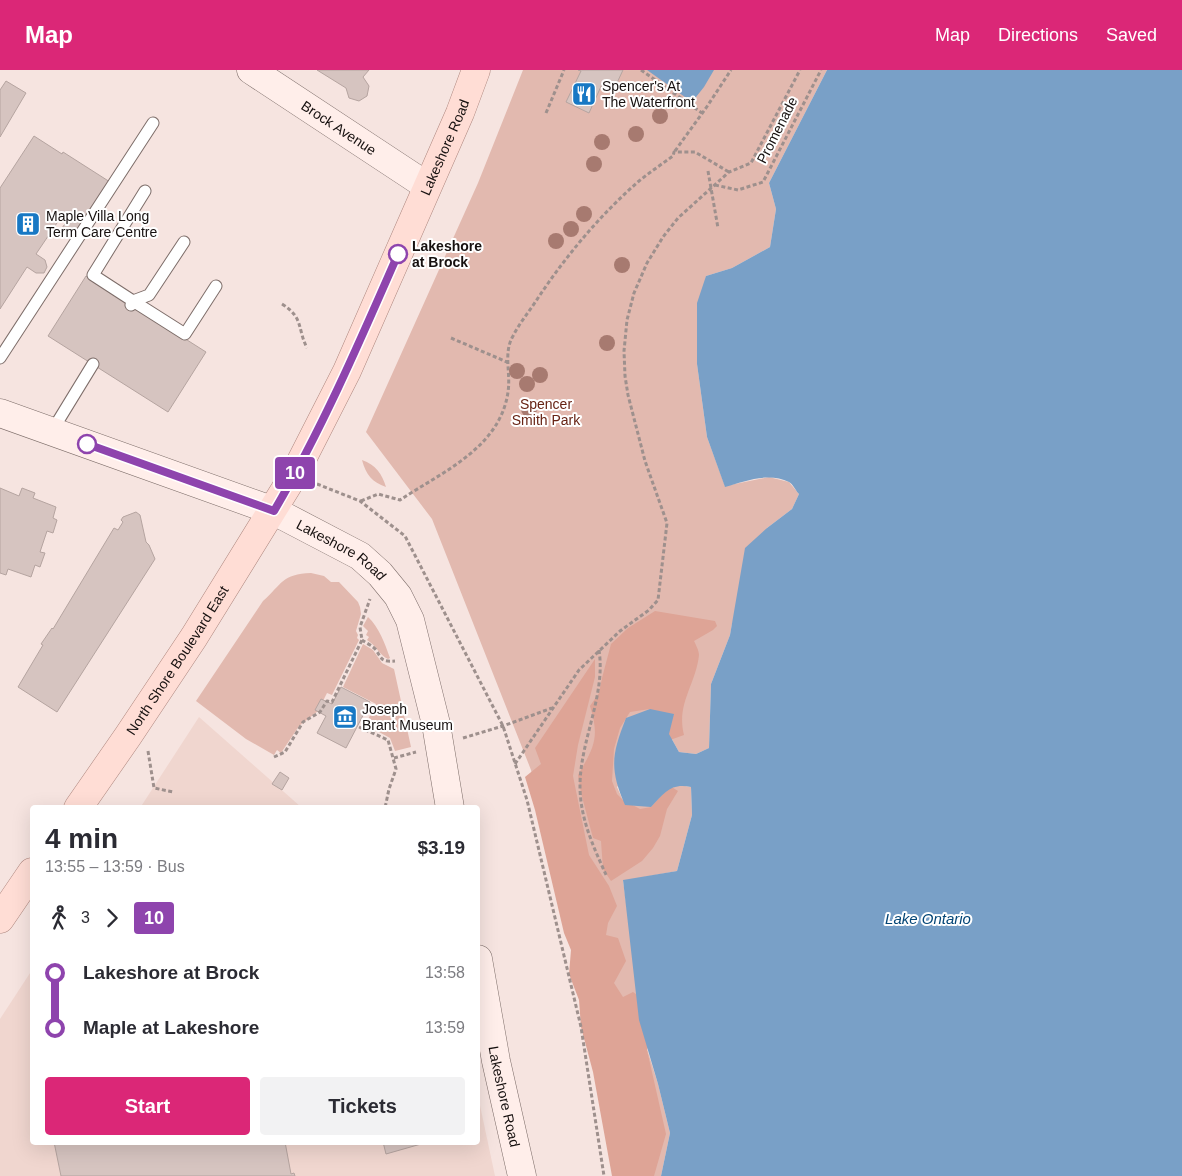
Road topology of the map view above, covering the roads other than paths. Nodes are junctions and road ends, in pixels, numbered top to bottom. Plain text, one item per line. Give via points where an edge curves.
1 (251, 70) edge
2 (476, 70) edge
3 (153, 124) dead end
4 (427, 186) junction
5 (145, 191) dead end
6 (184, 242) dead end
7 (216, 286) dead end
8 (132, 303) junction
9 (0, 358) edge
10 (92, 364) dead end
11 (0, 412) edge
12 (52, 431) junction
13 (274, 511) junction
14 (80, 805) edge
15 (449, 805) edge
16 (30, 875) edge
17 (0, 918) edge
18 (480, 970) edge
19 (522, 1176) edge

1 - 4 main road, Brock Avenue
2 - 4 main road, Lakeshore Road
3 - 9 lane
4 - 13 main road, Lakeshore Road via 347,371
5 - 8 lane via 93,275
6 - 8 lane via 149,295
7 - 8 lane via 185,334
10 - 12 lane
11 - 12 main road
12 - 13 main road
13 - 14 main road, North Shore Boulevard East via 194,637
13 - 15 main road, Lakeshore Road via 360,556 398,596 410,620 420,657 436,724
16 - 17 main road
18 - 19 main road, Lakeshore Road

